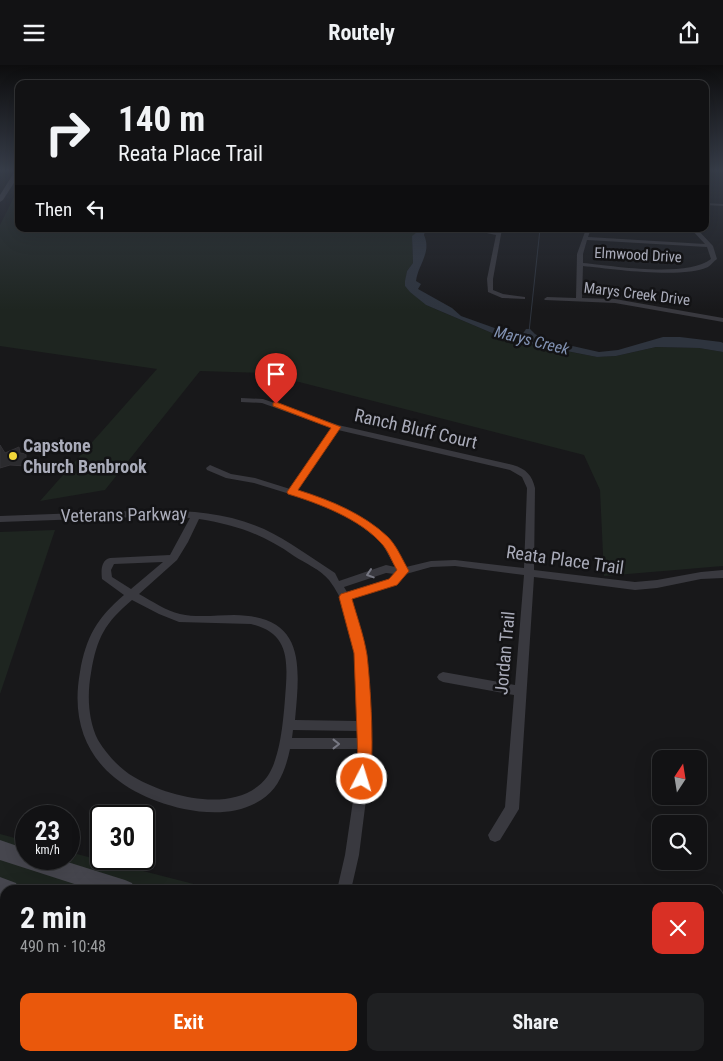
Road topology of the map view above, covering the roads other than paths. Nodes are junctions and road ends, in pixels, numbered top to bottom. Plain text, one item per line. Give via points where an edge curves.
1 (499, 232) edge
2 (587, 232) edge
3 (697, 232) edge
4 (586, 238) junction
5 (710, 246) junction
6 (580, 264) junction
7 (522, 298) dead end
8 (546, 299) dead end
9 (579, 299) junction
10 (723, 320) edge
11 (244, 400) dead end
12 (336, 427) junction
13 (210, 468) dead end
14 (524, 471) joint
15 (292, 492) junction
16 (196, 515) junction
17 (0, 519) edge
18 (173, 558) junction
19 (403, 571) junction
20 (529, 572) junction
21 (723, 574) edge
22 (338, 585) junction
23 (132, 594) junction
24 (345, 597) junction
25 (443, 677) dead end
26 (519, 691) junction
27 (288, 725) junction
28 (364, 726) junction
29 (285, 743) junction
30 (363, 744) junction
31 (496, 835) dead end
32 (0, 850) edge
33 (15, 855) edge
34 (53, 870) edge
35 (88, 885) edge
36 (345, 885) edge

1 - 7 street via 490,291
2 - 4 street
3 - 5 street, Elmwood Drive
4 - 5 street
4 - 6 street
5 - 6 street, Elmwood Drive via 713,262 692,270
6 - 9 street
8 - 9 street, Marys Creek Drive
9 - 10 street, Marys Creek Drive via 632,303
11 - 12 street, Ranch Bluff Court via 276,404
12 - 14 street, Ranch Bluff Court
12 - 15 street
13 - 15 street
14 - 20 street, Jordan Trail via 531,488
15 - 19 street via 322,501 363,523 386,541
16 - 17 street, Veterans Parkway via 166,513
16 - 18 street
16 - 22 street, Veterans Parkway via 229,521 282,542 331,576
18 - 23 street
18 - 23 street via 110,561 107,579
19 - 20 street, Reata Place Trail via 446,563
19 -> 22 street, Reata Place Trail via 386,569
19 - 24 street, Reata Place Trail via 393,582
20 - 21 street, Reata Place Trail via 643,586 699,575
20 - 26 street, Jordan Trail
22 - 24 street, Veterans Parkway
23 - 27 street via 179,618 246,619 272,626 284,638 293,667
23 - 29 street via 98,628 84,686 87,728 114,770 153,794 214,807 232,806 259,794 271,782
24 - 28 street, Veterans Parkway via 360,653
25 - 26 street
26 - 31 street, Jordan Trail via 512,809
27 - 28 street
27 - 29 street
28 - 30 street, Veterans Parkway
29 -> 30 street
30 - 36 street, Veterans Parkway via 365,760
32 - 33 main road
34 - 35 main road

